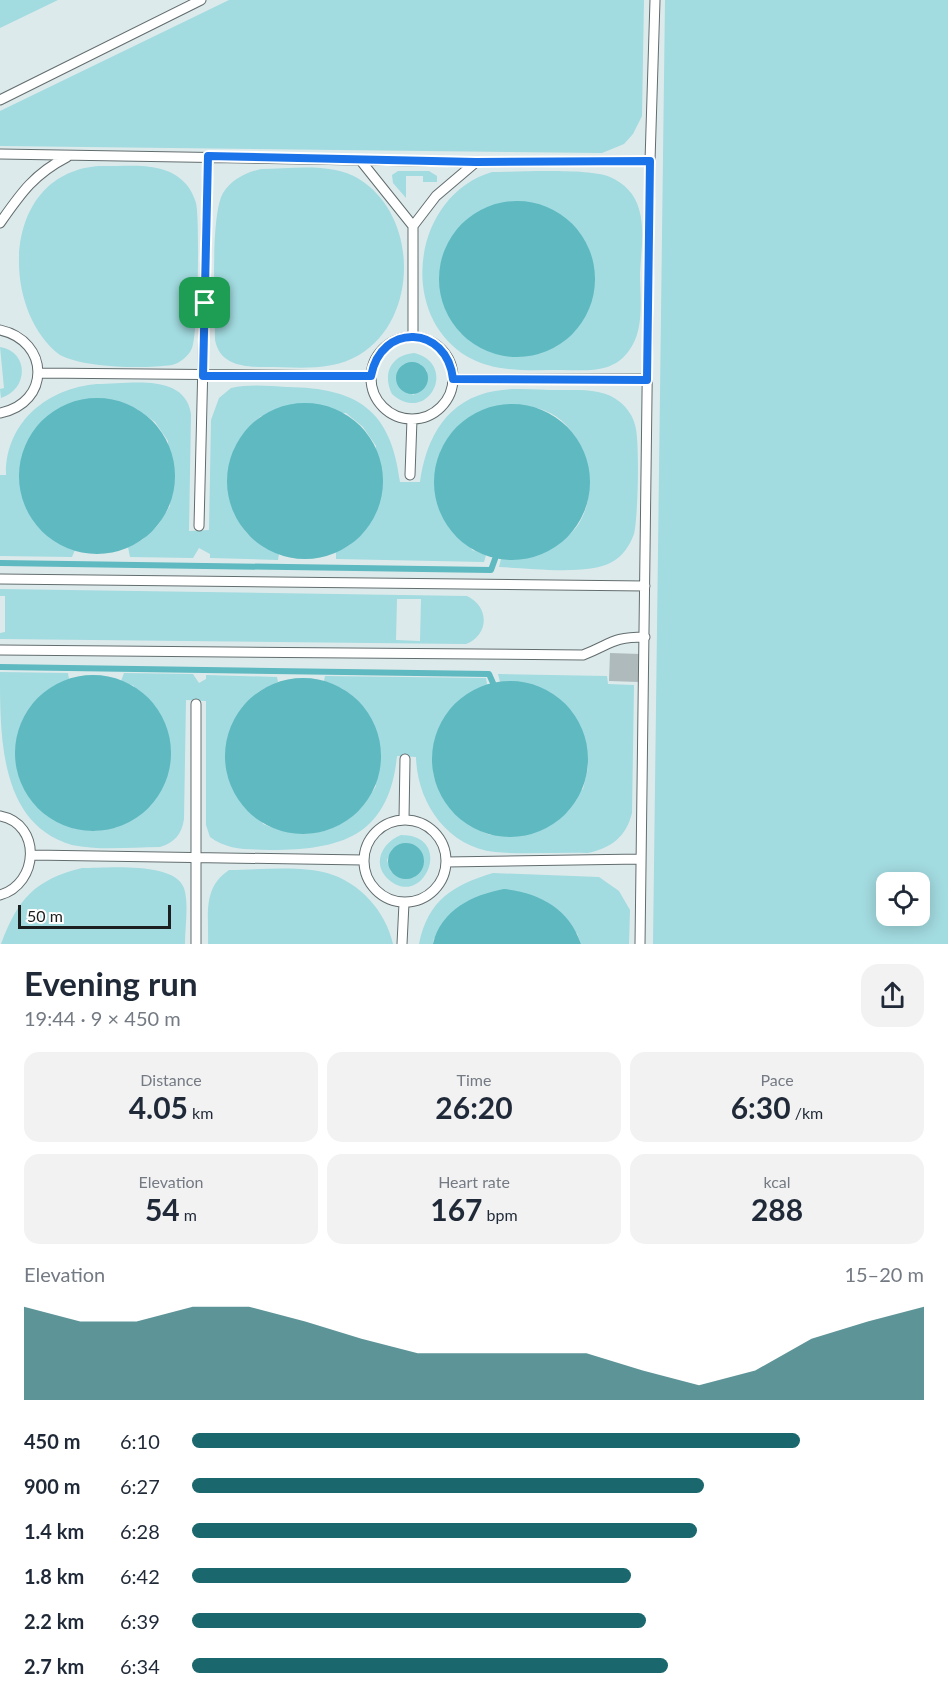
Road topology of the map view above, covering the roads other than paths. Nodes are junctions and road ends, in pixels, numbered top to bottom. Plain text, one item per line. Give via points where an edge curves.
1 (201, 0) edge
2 (655, 0) edge
3 (0, 100) edge
4 (0, 154) edge
5 (70, 156) junction
6 (208, 156) junction
7 (361, 161) junction
8 (650, 161) junction
9 (476, 162) junction
10 (0, 223) edge
11 (413, 226) junction
12 (0, 330) edge
13 (414, 337) junction
14 (38, 373) junction
15 (203, 376) junction
16 (371, 376) junction
17 (453, 379) junction
18 (647, 380) junction
19 (0, 413) edge
20 (412, 419) junction
21 (410, 476) dead end
22 (199, 526) dead end
23 (0, 579) edge
24 (645, 586) junction
25 (645, 637) junction
26 (0, 651) edge
27 (196, 704) dead end
28 (405, 759) dead end
29 (0, 816) edge
30 (404, 819) junction
31 (32, 855) junction
32 (196, 856) junction
33 (641, 859) junction
34 (363, 860) junction
35 (447, 862) junction
36 (0, 895) edge
37 (404, 903) junction
38 (196, 944) edge
39 (402, 944) edge
40 (640, 944) edge

1 - 3 lane
2 - 8 lane
4 - 5 lane
5 - 6 lane
5 - 10 lane via 45,168 28,184
6 - 7 lane
6 - 15 lane
7 - 9 lane
7 - 11 lane
8 - 9 lane
8 - 18 lane
9 - 11 lane via 436,196
11 - 13 lane
12 - 14 lane via 17,336 31,349
13 - 16 lane via 390,342 380,351
13 - 17 lane via 439,346 447,355
14 - 15 lane
14 - 19 lane via 30,396 22,405
15 - 16 lane
15 - 22 lane
16 - 20 lane via 375,395 387,411
17 - 18 lane
17 - 20 lane via 441,407 425,417
18 - 24 lane
20 - 21 lane
23 - 24 lane
24 - 25 lane
25 - 26 lane via 615,639 583,655
25 - 33 lane
27 - 32 lane
28 - 30 lane
29 - 31 lane via 24,832
30 - 34 lane via 381,827 371,836
30 - 35 lane via 418,821 434,832 445,849
31 - 32 lane
31 - 36 lane via 24,879
32 - 34 lane
32 - 38 lane
33 - 35 lane
33 - 40 lane
34 - 37 lane via 370,884 391,900
35 - 37 lane via 438,886 428,895
37 - 39 lane

